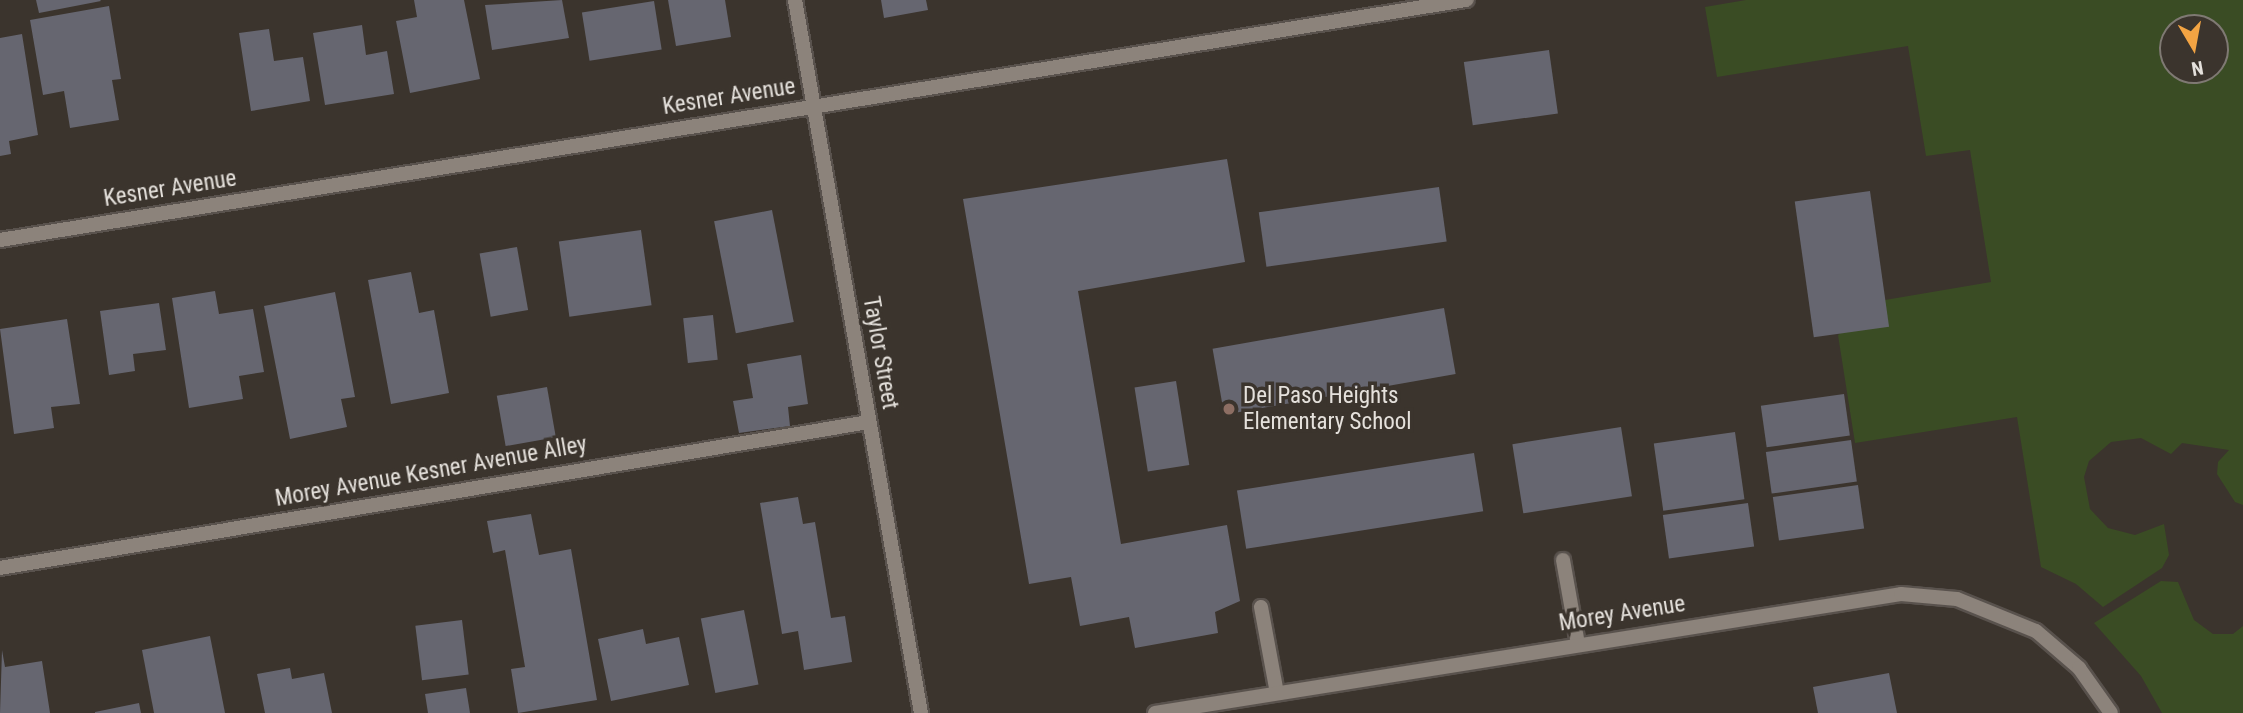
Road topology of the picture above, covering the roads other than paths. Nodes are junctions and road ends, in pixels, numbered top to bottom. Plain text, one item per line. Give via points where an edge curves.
1 (795, 0) edge
2 (1466, 0) edge
3 (814, 106) junction
4 (0, 240) edge
5 (869, 422) junction
6 (1563, 560) dead end
7 (0, 568) edge
8 (1261, 607) dead end
9 (1578, 644) junction
10 (1277, 693) junction
11 (922, 713) edge
12 (1155, 713) edge
13 (2111, 713) edge

1 - 3 street, Taylor Street
2 - 3 street, Kesner Avenue
3 - 4 street, Kesner Avenue
3 - 5 street, Taylor Street
5 - 7 street, Morey Avenue Kesner Avenue Alley
5 - 11 street, Taylor Street
6 - 9 street
8 - 10 street
9 - 10 street, Morey Avenue
9 - 13 street, Morey Avenue via 1901,594 1957,599 2010,617 2079,668
10 - 12 street, Morey Avenue

